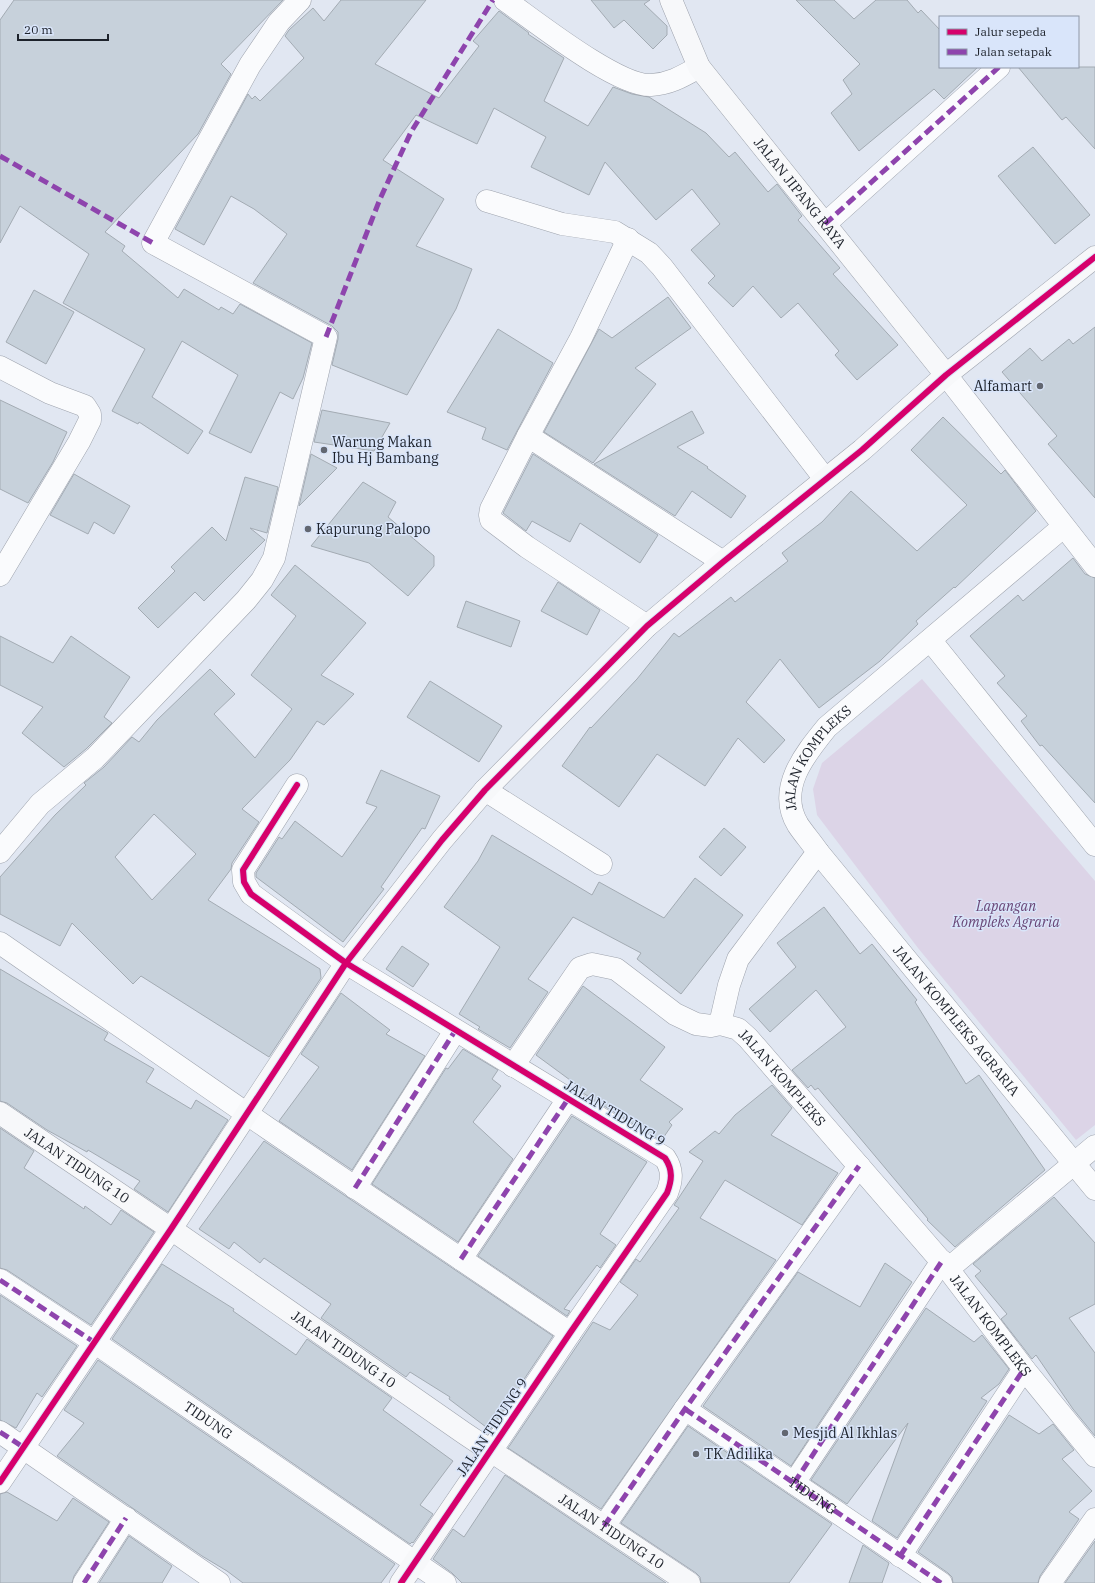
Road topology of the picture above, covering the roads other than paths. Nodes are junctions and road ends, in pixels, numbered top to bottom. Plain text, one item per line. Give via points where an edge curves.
1 (300, 0) edge
2 (505, 0) edge
3 (671, 0) edge
4 (699, 67) junction
5 (998, 68) edge
6 (487, 201) dead end
7 (825, 224) junction
8 (628, 239) junction
9 (1095, 257) edge
10 (0, 367) edge
11 (946, 375) junction
12 (528, 436) junction
13 (825, 479) junction
14 (1063, 527) junction
15 (723, 562) junction
16 (1095, 566) edge
17 (0, 575) edge
18 (647, 626) junction
19 (930, 641) junction
20 (297, 785) dead end
21 (485, 790) junction
22 (1095, 845) edge
23 (0, 852) edge
24 (818, 852) junction
25 (601, 864) dead end
26 (0, 943) edge
27 (346, 963) junction
28 (720, 1024) junction
29 (455, 1031) junction
30 (513, 1066) junction
31 (568, 1099) junction
32 (0, 1113) edge
33 (246, 1114) junction
34 (1095, 1146) edge
35 (1074, 1162) junction
36 (859, 1166) junction
37 (355, 1188) junction
38 (1095, 1189) edge
39 (171, 1229) junction
40 (461, 1259) junction
41 (945, 1265) junction
42 (0, 1280) edge
43 (570, 1333) junction
44 (94, 1342) junction
45 (1024, 1370) junction
46 (685, 1409) junction
47 (0, 1432) edge
48 (23, 1447) junction
49 (491, 1451) junction
50 (1095, 1456) edge
51 (0, 1482) edge
52 (794, 1483) junction
53 (126, 1518) junction
54 (1095, 1518) edge
55 (604, 1526) junction
56 (900, 1556) junction
57 (415, 1563) junction
58 (84, 1583) edge
59 (219, 1583) edge
60 (401, 1583) edge
61 (445, 1583) edge
62 (689, 1583) edge
63 (941, 1583) edge
64 (1050, 1583) edge

1 - 23 street via 279,22 250,65 153,243 326,337 274,558 262,580 246,600 94,758 40,804
2 - 4 street via 599,65 626,79 650,85 677,80
3 - 4 street, JALAN JIPANG RAYA
4 - 7 street, JALAN JIPANG RAYA
5 - 7 street
6 - 8 street via 562,224 615,232
7 - 11 street, JALAN JIPANG RAYA
8 - 12 street via 581,338
8 - 13 street via 649,253 662,267
9 - 11 street
10 - 17 street via 50,393 85,406 90,414 90,420
11 - 13 street
11 - 14 street
12 - 15 street
12 - 18 street via 491,509 491,520 527,547
13 - 15 street
14 - 16 street
14 - 19 street, JALAN KOMPLEKS
15 - 18 street
18 - 21 street
19 - 22 street
19 - 24 street, JALAN KOMPLEKS via 828,727 809,748 793,775 792,811
20 - 27 street, JALAN TIDUNG 9 via 248,860 243,870 244,882 251,894
21 - 25 street
21 - 27 street via 442,840
24 - 28 street, JALAN KOMPLEKS via 738,959 728,984
24 - 35 street, JALAN KOMPLEKS AGRARIA
26 - 33 street
27 - 29 street, JALAN TIDUNG 9
27 - 33 street
28 - 30 street via 696,1024 675,1014 616,969 592,964 580,968
28 - 36 street, JALAN KOMPLEKS via 738,1029 748,1038
29 - 30 street, JALAN TIDUNG 9
29 - 37 street
30 - 31 street, JALAN TIDUNG 9
31 - 40 street
31 - 43 street, JALAN TIDUNG 9 via 665,1158 670,1165 672,1180 667,1193
32 - 39 street, JALAN TIDUNG 10
33 - 37 street
33 - 39 street
34 - 35 street
35 - 38 street, JALAN KOMPLEKS AGRARIA
35 - 41 street
36 - 41 street, JALAN KOMPLEKS
36 - 46 street
37 - 40 street
39 - 44 street
39 - 49 street, JALAN TIDUNG 10
40 - 43 street
41 - 45 street, JALAN KOMPLEKS
41 - 52 street
42 - 44 street, TIDUNG
43 - 49 street, JALAN TIDUNG 9
44 - 48 street
44 - 57 street, TIDUNG
45 - 50 street, JALAN KOMPLEKS
45 - 56 street
46 - 52 street, TIDUNG
46 - 55 street
47 - 48 street
48 - 51 street
48 - 53 street
49 - 55 street, JALAN TIDUNG 10
49 - 57 street, JALAN TIDUNG 9
52 - 56 street, TIDUNG
53 - 58 street
53 - 59 street
54 - 64 street
55 - 62 street, JALAN TIDUNG 10
56 - 63 street, TIDUNG
57 - 60 street, JALAN TIDUNG 9
57 - 61 street, TIDUNG

